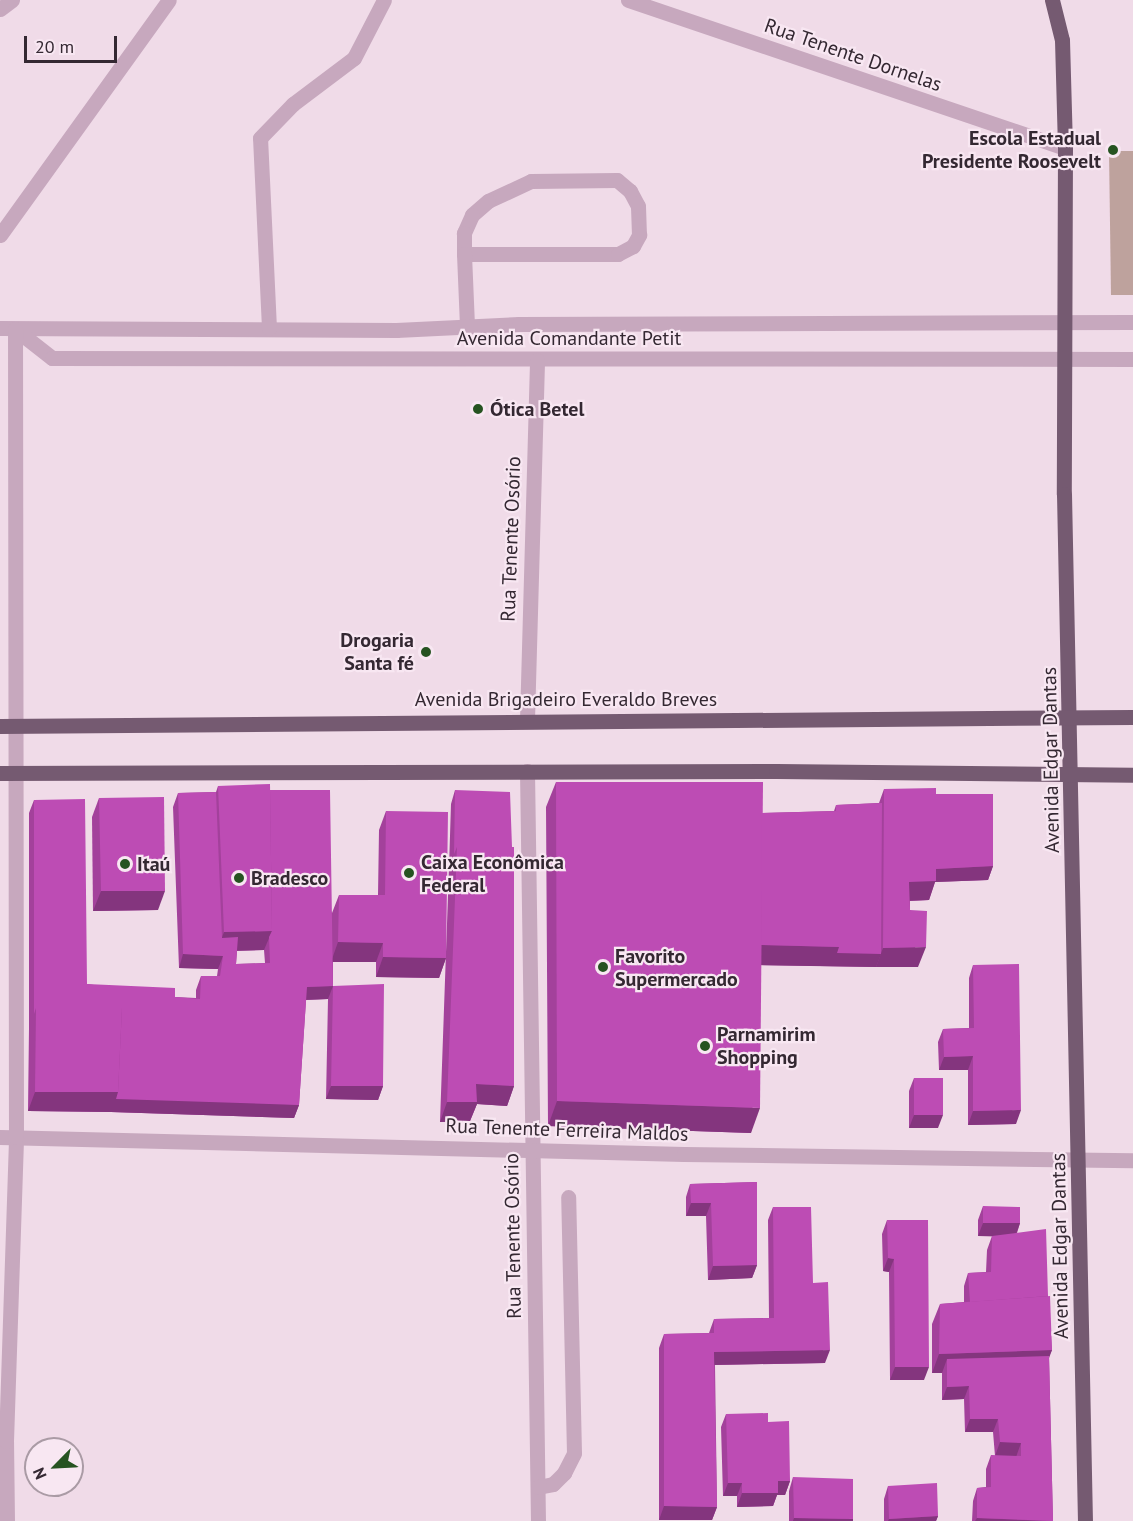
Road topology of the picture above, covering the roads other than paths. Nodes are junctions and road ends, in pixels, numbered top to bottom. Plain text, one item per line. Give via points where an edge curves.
1 (12, 0) edge
2 (169, 0) edge
3 (384, 0) edge
4 (628, 0) edge
5 (1052, 0) edge
6 (0, 9) edge
7 (1065, 148) junction
8 (0, 236) edge
9 (464, 254) junction
10 (1133, 322) edge
11 (1063, 323) junction
12 (467, 327) junction
13 (8, 328) edge
14 (269, 328) junction
15 (396, 330) junction
16 (398, 357) junction
17 (1133, 359) edge
18 (537, 360) junction
19 (1064, 361) junction
20 (1071, 717) junction
21 (1133, 717) edge
22 (527, 720) junction
23 (7, 726) edge
24 (527, 771) junction
25 (8, 773) edge
26 (1133, 774) edge
27 (1072, 775) junction
28 (0, 1137) edge
29 (16, 1137) junction
30 (532, 1150) junction
31 (1080, 1160) junction
32 (1133, 1160) edge
33 (568, 1197) dead end
34 (538, 1486) junction
35 (7, 1521) edge
36 (538, 1521) edge
37 (1085, 1521) edge

1 - 6 street
2 - 8 street
3 - 14 street via 349,64 293,104 260,138
4 - 7 street, Rua Tenente Dornelas
5 - 7 main road, Avenida Edgar Dantas via 1062,40
7 - 11 main road, Avenida Edgar Dantas
9 - 9 street via 464,233 472,215 488,201 531,181 617,180 630,190 638,206 639,235 633,246 618,254
9 - 12 street
10 - 11 street, Avenida Comandante Petit
11 - 12 street, Avenida Comandante Petit
11 - 19 main road, Avenida Edgar Dantas
12 - 15 street, Avenida Comandante Petit
13 - 14 street, Avenida Comandante Petit
13 - 16 street, Avenida Comandante Petit via 52,358
13 - 23 street via 18,522
14 - 15 street, Avenida Comandante Petit
15 - 16 street
16 - 18 street, Avenida Comandante Petit
17 - 19 street, Avenida Comandante Petit
18 - 19 street, Avenida Comandante Petit
18 - 22 street, Rua Tenente Osório
19 - 20 main road, Avenida Edgar Dantas
20 - 21 main road, Avenida Brigadeiro Everaldo Breves
20 - 22 main road, Avenida Brigadeiro Everaldo Breves
20 - 27 main road, Avenida Edgar Dantas
22 - 23 main road, Avenida Brigadeiro Everaldo Breves
23 - 25 street
24 - 25 main road
24 - 27 main road
24 - 30 street, Rua Tenente Osório
25 - 29 street
26 - 27 main road
27 - 31 main road, Avenida Edgar Dantas
28 - 29 street, Rua Tenente Ferreira Maldos
29 - 30 street, Rua Tenente Ferreira Maldos
29 - 35 street
30 - 31 street, Rua Tenente Ferreira Maldos
30 - 34 street, Rua Tenente Osório
31 - 32 street, Rua Tenente Ferreira Maldos
31 - 37 main road, Avenida Edgar Dantas
33 - 34 street via 574,1453 553,1484
34 - 36 street, Rua Tenente Osório

